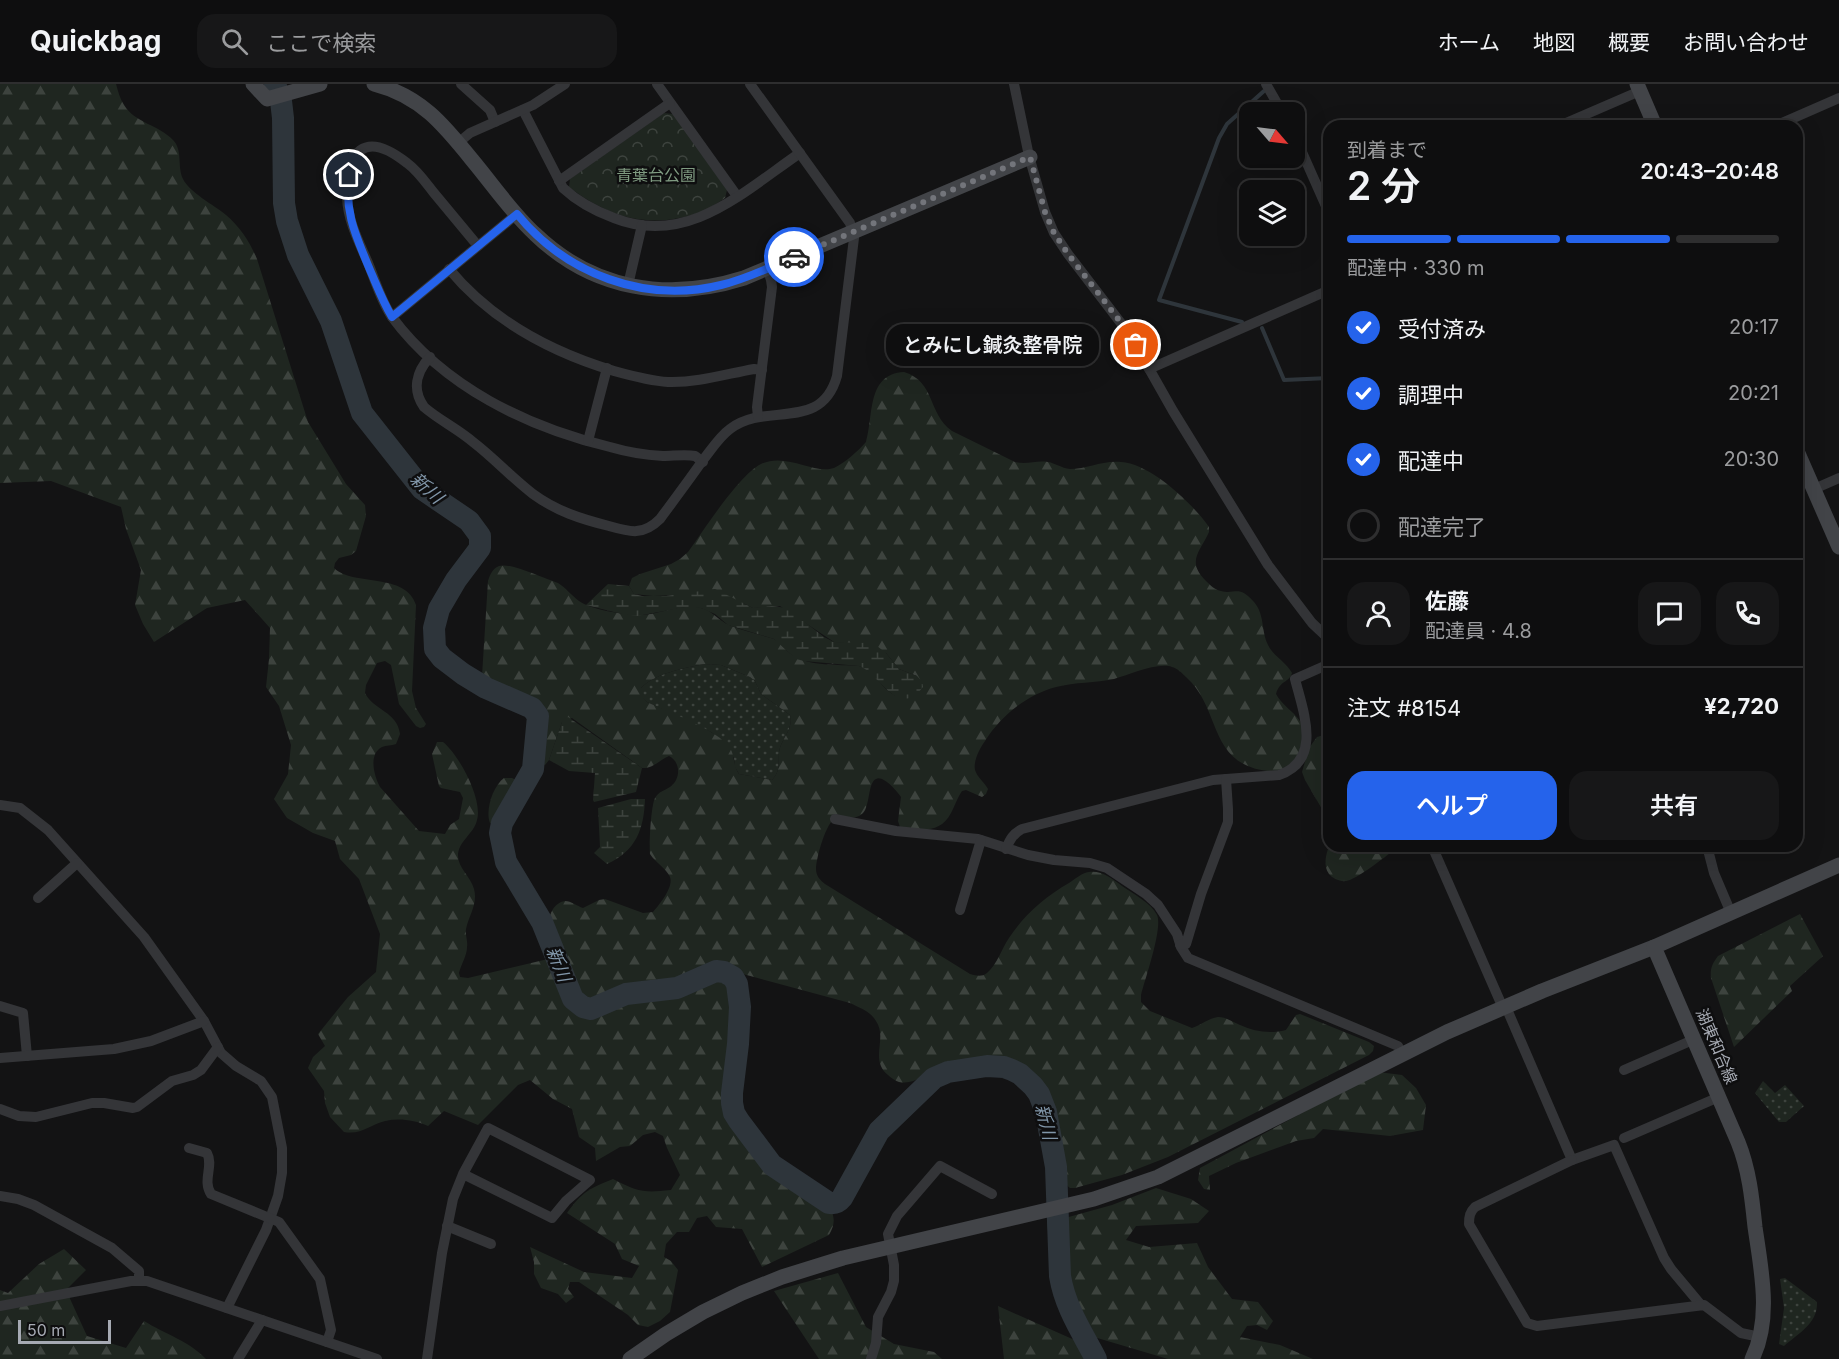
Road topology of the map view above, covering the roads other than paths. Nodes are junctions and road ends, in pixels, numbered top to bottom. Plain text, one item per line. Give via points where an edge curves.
1 (253, 84) edge
2 (320, 84) edge
3 (374, 84) edge
4 (461, 84) edge
5 (565, 84) edge
6 (657, 84) edge
7 (750, 84) edge
8 (1014, 84) edge
9 (1266, 84) edge
10 (1638, 87) edge
11 (1839, 98) edge
12 (1276, 102) edge
13 (670, 103) junction
14 (523, 110) junction
15 (1571, 120) edge
16 (1652, 120) edge
17 (1789, 120) edge
18 (495, 122) junction
19 (458, 143) junction
20 (800, 153) junction
21 (1030, 157) junction
22 (1305, 159) edge
23 (559, 181) junction
24 (737, 196) junction
25 (1323, 199) edge
26 (517, 214) junction
27 (642, 225) junction
28 (852, 232) junction
29 (478, 246) junction
30 (768, 268) junction
31 (449, 269) junction
32 (628, 285) junction
33 (1323, 293) edge
34 (392, 317) junction
35 (430, 357) junction
36 (607, 368) junction
37 (762, 369) junction
38 (1149, 369) junction
39 (758, 417) junction
40 (588, 441) junction
41 (703, 462) junction
42 (1803, 466) edge
43 (1839, 478) edge
44 (1814, 489) junction
45 (1839, 547) edge
46 (1323, 633) edge
47 (1323, 667) edge
48 (1226, 779) junction
49 (0, 805) edge
50 (835, 819) dead end
51 (981, 840) junction
52 (1006, 849) junction
53 (1435, 852) edge
54 (1709, 852) edge
55 (77, 863) junction
56 (1839, 865) edge
57 (38, 898) dead end
58 (960, 910) dead end
59 (1731, 913) junction
60 (1180, 945) junction
61 (1654, 947) junction
62 (0, 1006) edge
63 (1504, 1007) junction
64 (204, 1021) junction
65 (1695, 1039) junction
66 (218, 1047) junction
67 (1402, 1054) junction
68 (27, 1056) junction
69 (0, 1058) edge
70 (1624, 1070) dead end
71 (1719, 1097) junction
72 (0, 1109) edge
73 (1624, 1138) dead end
74 (189, 1148) dead end
75 (1572, 1160) junction
76 (463, 1174) junction
77 (989, 1178) dead end
78 (0, 1196) edge
79 (271, 1219) junction
80 (447, 1226) junction
81 (491, 1244) dead end
82 (891, 1246) junction
83 (139, 1280) junction
84 (1701, 1305) junction
85 (0, 1306) edge
86 (227, 1308) junction
87 (262, 1320) junction
88 (1760, 1337) junction
89 (327, 1342) junction
90 (238, 1359) edge
91 (377, 1359) edge
92 (427, 1359) edge
93 (630, 1359) edge
94 (872, 1359) edge
95 (1752, 1359) edge

1 - 2 street via 267,99
3 - 19 street via 420,104
4 - 18 street via 490,110
5 - 14 street
6 - 13 street
7 - 20 street
8 - 21 street
9 - 12 street
10 - 15 street
10 - 16 street
11 - 17 street
13 - 23 street
13 - 24 street
14 - 18 street
14 - 23 street
18 - 19 street
19 - 26 street
20 - 24 street
20 - 28 street via 850,223
21 - 28 street
21 - 38 street via 1054,233 1124,327
22 - 25 street
23 - 27 street via 586,206
24 - 27 street via 688,222
26 - 29 street
26 - 32 street via 563,257 596,275
27 - 32 street
28 - 30 street
28 - 39 street via 834,387 812,410
29 - 31 street
29 - 34 street via 408,163 372,146 356,152 347,189 350,219
30 - 32 street via 701,289 657,290
30 - 37 street via 772,287
31 - 34 street
31 - 36 street via 490,309 525,334 564,354
33 - 38 street
34 - 35 street
35 - 40 street via 468,388 505,410 544,428
35 - 41 street via 417,382 424,408 471,440 533,494 571,515 625,531 644,531 660,519
36 - 37 street via 668,382
36 - 40 street
37 - 39 street
38 - 46 street via 1268,565
39 - 41 street via 727,430
40 - 41 street via 644,454 696,456
42 - 44 street
43 - 44 street
44 - 45 street
47 - 48 street via 1295,679 1307,735 1306,747 1296,766 1279,775
48 - 52 street via 1022,829 1009,840
48 - 60 street via 1228,822 1186,944
49 - 55 street via 20,808 34,818
50 - 51 street via 896,831
51 - 52 street
51 - 58 street
52 - 60 street via 1045,859 1099,865 1116,873 1158,905 1178,934
53 - 63 street
54 - 59 street
55 - 57 street
55 - 64 street via 144,938
56 - 59 street
59 - 61 street
60 - 67 street via 1188,958 1398,1046
61 - 63 street
61 - 65 street, 湖東和合線
62 - 68 street via 23,1013
63 - 67 street
63 - 75 street
64 - 66 street
64 - 68 street via 132,1046
65 - 70 street
65 - 71 street, 湖東和合線
66 - 72 street via 201,1071 172,1081 137,1107 92,1103 28,1117
66 - 79 street via 228,1060 261,1081 272,1097 282,1160
67 - 82 street via 1174,1170 1126,1190
68 - 69 street
71 - 73 street
71 - 88 street, 湖東和合線 via 1748,1173 1762,1278
74 - 79 street via 207,1153 206,1181 211,1194
75 - 84 street via 1614,1145 1664,1258
75 - 84 street via 1475,1207 1469,1218 1527,1323 1537,1326
76 - 76 street via 489,1128 590,1180 552,1218
76 - 80 street
77 - 82 street via 988,1191 940,1166 894,1220 888,1234
78 - 83 street via 34,1205 112,1248 139,1271
79 - 86 street
79 - 89 street via 279,1222 320,1279 331,1330
80 - 81 street
80 - 92 street
82 - 93 street via 822,1263 742,1293 685,1323
82 - 94 street via 894,1281 878,1317
83 - 85 street
83 - 86 street
84 - 88 street via 1741,1333
86 - 87 street
87 - 89 street
87 - 90 street
88 - 95 street, 湖東和合線
89 - 91 street

